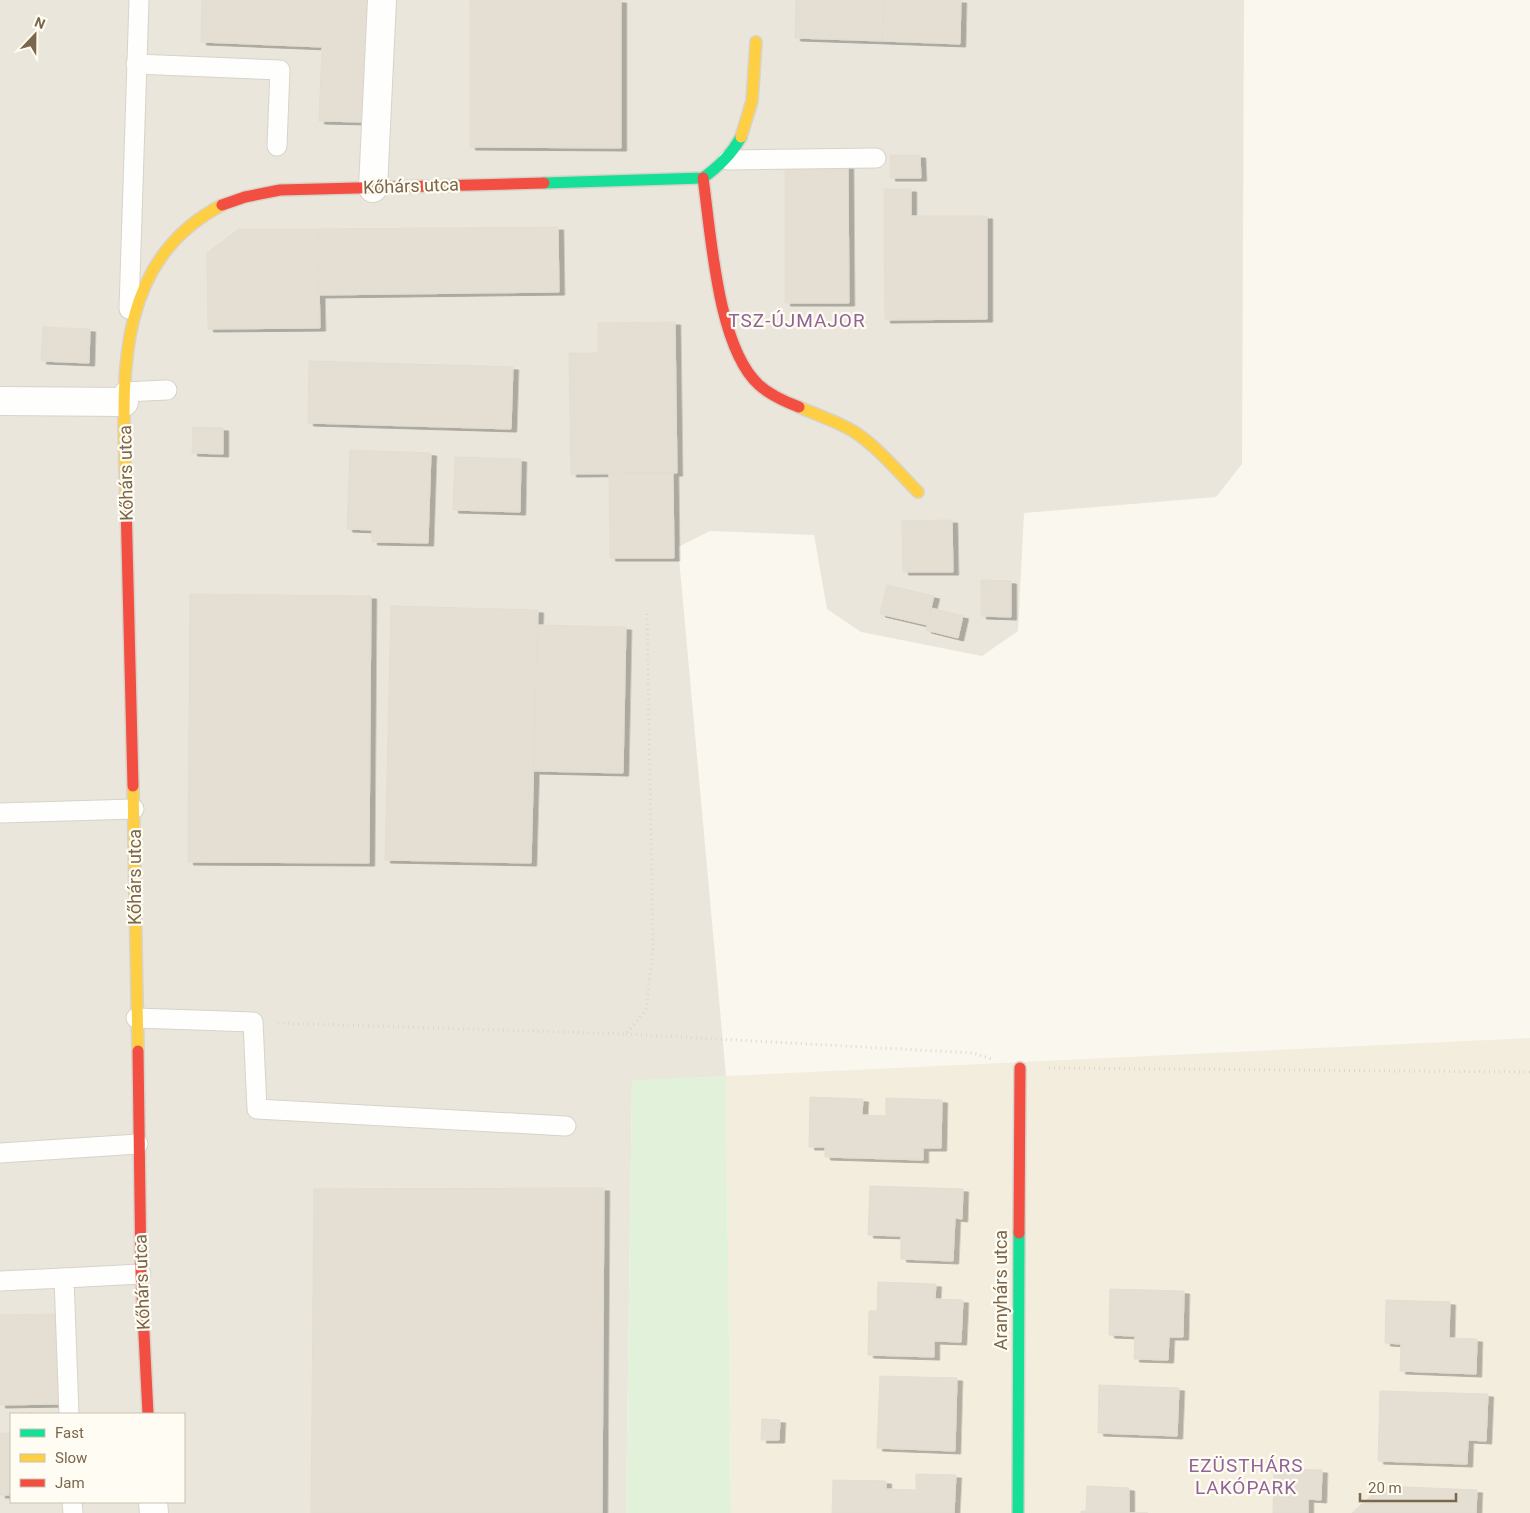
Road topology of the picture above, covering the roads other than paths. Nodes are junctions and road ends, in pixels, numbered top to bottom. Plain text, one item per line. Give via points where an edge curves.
1 (139, 0) edge
2 (382, 0) edge
3 (756, 42) dead end
4 (136, 64) junction
5 (276, 146) dead end
6 (876, 158) dead end
7 (728, 160) junction
8 (703, 178) junction
9 (373, 188) junction
10 (129, 344) junction
11 (167, 390) dead end
12 (124, 397) junction
13 (0, 401) edge
14 (918, 492) dead end
15 (134, 809) junction
16 (0, 813) edge
17 (136, 1018) junction
18 (1020, 1068) road end
19 (566, 1126) dead end
20 (138, 1144) junction
21 (0, 1153) edge
22 (140, 1274) junction
23 (64, 1278) junction
24 (0, 1282) edge
25 (69, 1413) edge
26 (148, 1413) edge
27 (1018, 1513) edge

1 - 4 lane
2 - 9 street
3 - 7 street via 754,94 749,120
4 - 5 lane via 280,70
4 - 10 lane
6 - 7 lane
7 - 8 street
8 - 9 street, Kőhárs utca
8 - 14 street via 724,316 746,370 758,384 775,395 853,431
9 - 10 street, Kőhárs utca via 280,190 225,203 203,215 169,247 152,271 133,315
10 - 12 street, Kőhárs utca
11 - 12 lane
12 - 13 street
12 - 15 street, Kőhárs utca
15 - 16 lane
15 - 17 street, Kőhárs utca
17 - 19 lane via 253,1022 257,1109
17 - 20 street, Kőhárs utca
18 - 27 street, Aranyhárs utca
20 - 21 lane
20 - 22 street, Kőhárs utca
22 - 23 lane
22 - 26 street, Kőhárs utca
23 - 24 lane
23 - 25 lane

